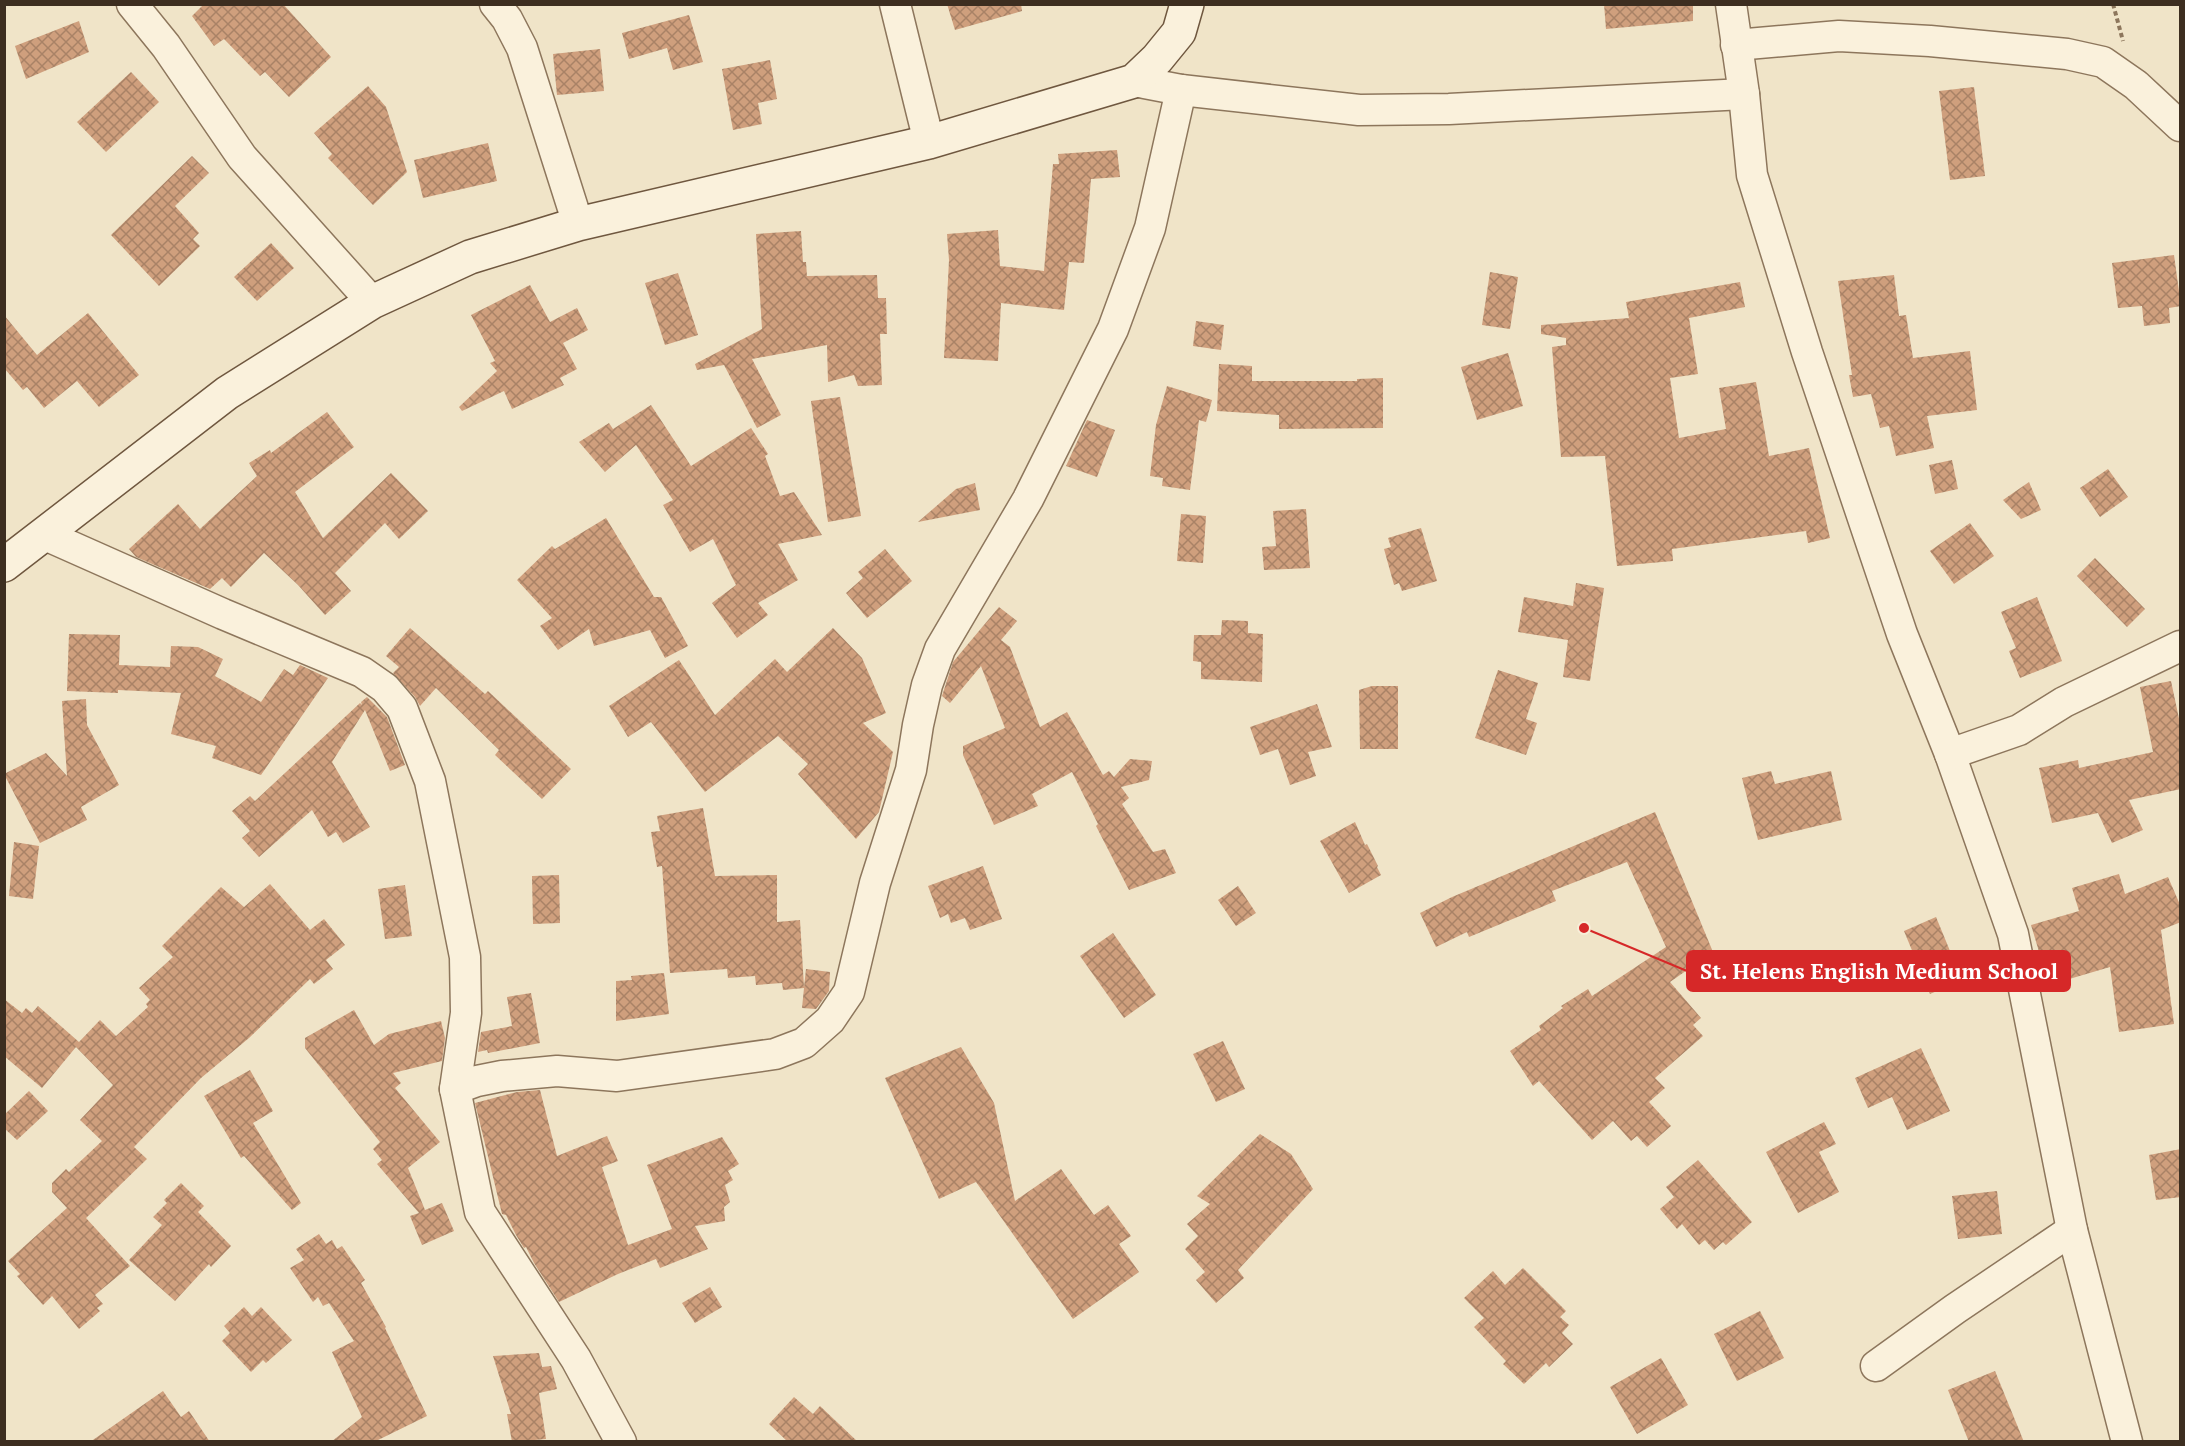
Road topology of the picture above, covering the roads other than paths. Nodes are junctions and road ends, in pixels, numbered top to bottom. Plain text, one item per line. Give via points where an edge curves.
1 (132, 4) edge
2 (495, 4) edge
3 (895, 4) edge
4 (1187, 4) edge
5 (1731, 4) edge
6 (1736, 45) junction
7 (1134, 81) junction
8 (1181, 90) junction
9 (1744, 94) junction
10 (2180, 127) edge
11 (929, 142) junction
12 (578, 224) junction
13 (372, 302) junction
14 (43, 534) junction
15 (4, 564) edge
16 (2181, 646) edge
17 (1950, 754) junction
18 (455, 1089) junction
19 (2072, 1230) junction
20 (1876, 1366) dead end
21 (621, 1442) edge
22 (2127, 1442) edge

1 - 13 street via 166,46 242,157
2 - 12 street via 522,48
3 - 11 street
4 - 7 main road via 1179,32
5 - 6 street
6 - 9 street
6 - 10 street via 1839,36 2067,54 2103,62 2136,85
7 - 8 street
7 - 11 main road
8 - 9 street via 1359,110
8 - 18 street via 1150,228 1113,329 1028,499 940,649 927,685 911,770 875,883 849,992 830,1020 804,1043 775,1054 617,1076 558,1071 501,1076
9 - 17 street via 1752,175 1800,330 1902,634
11 - 12 main road
12 - 13 main road via 470,257
13 - 14 main road via 227,393
14 - 15 main road
14 - 18 street via 362,672 385,688 402,708 430,781 465,957 466,1013
16 - 17 street via 2074,698 2019,730
17 - 19 street via 2013,934
18 - 21 street via 480,1212 576,1359
19 - 20 street
19 - 22 street

